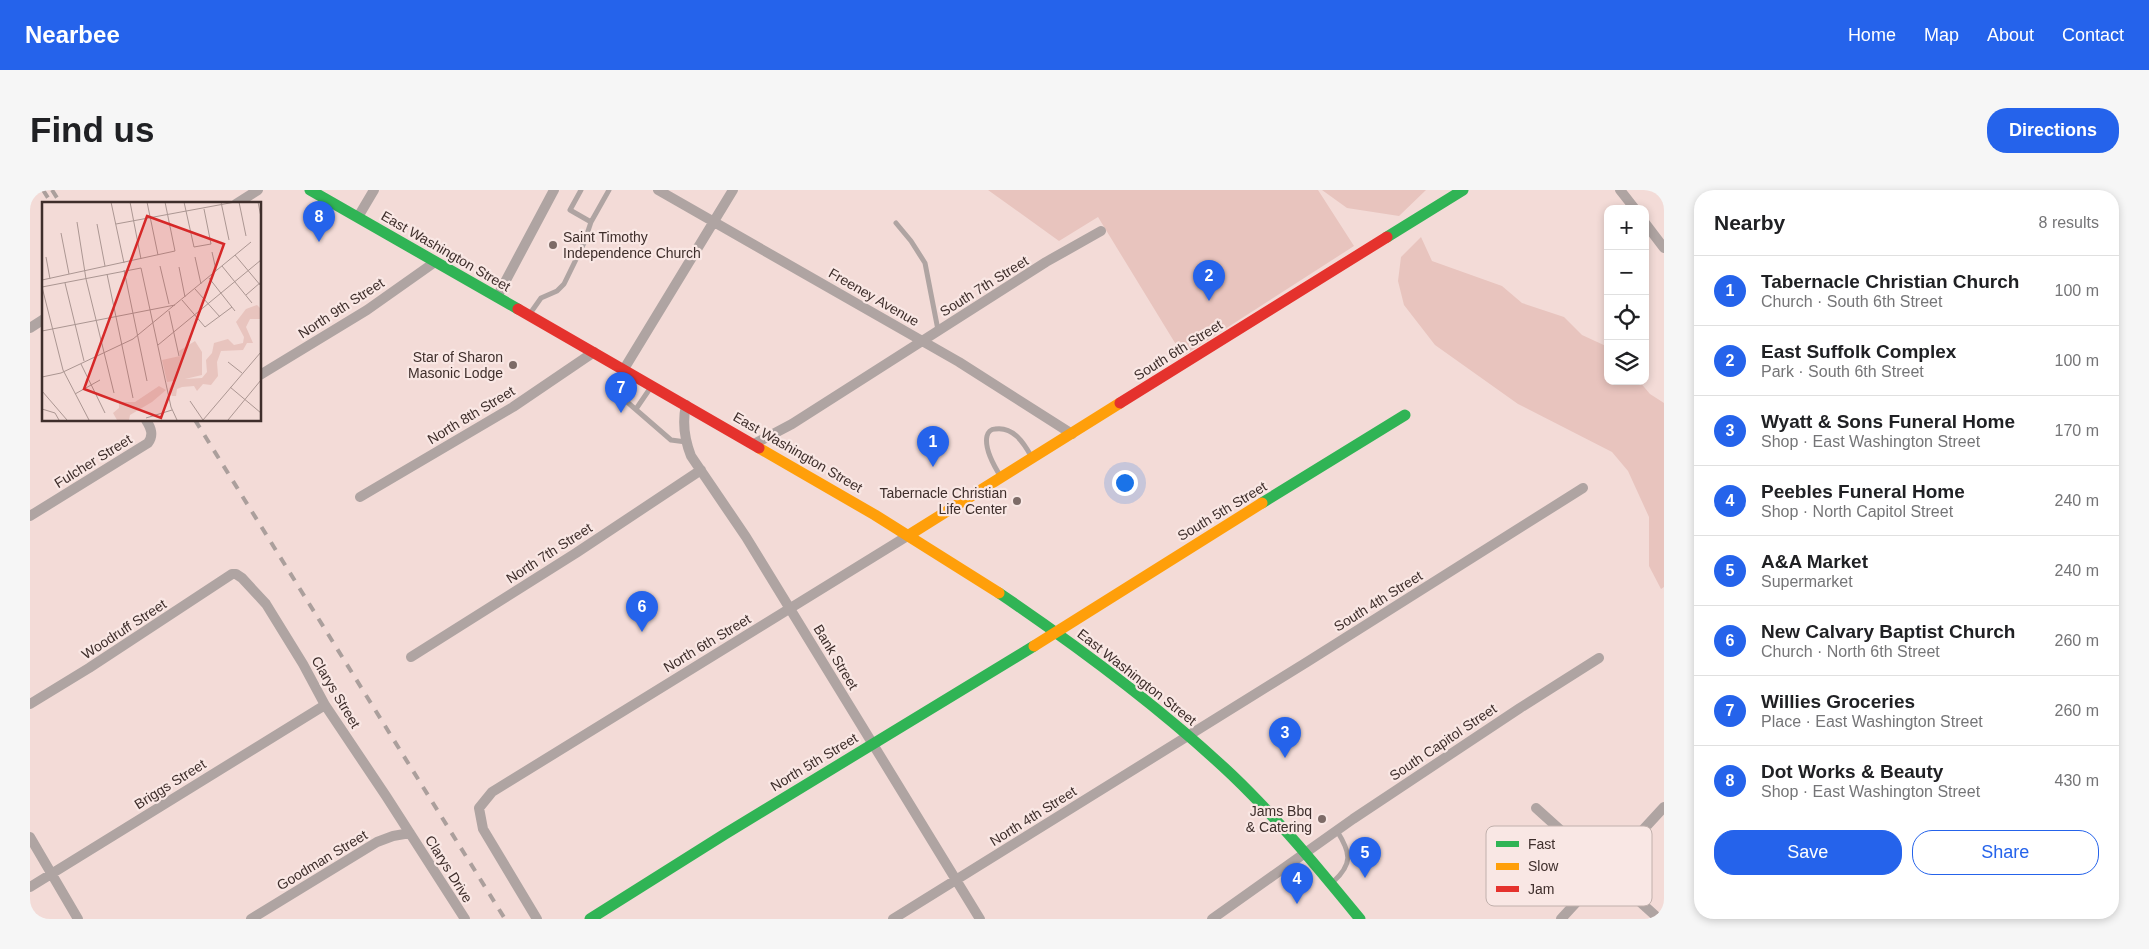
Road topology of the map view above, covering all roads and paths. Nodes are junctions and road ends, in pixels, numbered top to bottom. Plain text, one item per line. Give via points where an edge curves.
1 (258, 190) edge
2 (310, 190) edge
3 (374, 190) edge
4 (554, 190) edge
5 (581, 190) edge
6 (609, 190) edge
7 (658, 190) edge
8 (733, 190) edge
9 (1463, 190) edge
10 (1620, 190) edge
11 (239, 202) edge
12 (1631, 205) edge
13 (358, 217) junction
14 (591, 222) junction
15 (713, 222) junction
16 (896, 224) dead end
17 (1649, 229) edge
18 (1101, 231) dead end
19 (1664, 248) edge
20 (435, 262) junction
21 (498, 297) junction
22 (529, 315) junction
23 (42, 320) edge
24 (30, 328) edge
25 (938, 330) junction
26 (922, 341) junction
27 (594, 352) junction
28 (624, 370) junction
29 (261, 374) edge
30 (652, 385) junction
31 (686, 405) junction
32 (636, 409) junction
33 (1404, 415) dead end
34 (147, 421) edge
35 (1072, 434) junction
36 (686, 442) junction
37 (754, 444) junction
38 (1032, 459) junction
39 (701, 470) junction
40 (1001, 477) junction
41 (1583, 488) dead end
42 (360, 497) dead end
43 (30, 516) edge
44 (909, 535) junction
45 (232, 574) joint
46 (791, 608) junction
47 (1055, 632) junction
48 (412, 657) dead end
49 (1599, 658) dead end
50 (30, 704) edge
51 (325, 705) junction
52 (1187, 735) junction
53 (873, 744) junction
54 (1664, 807) edge
55 (1536, 808) dead end
56 (1556, 826) edge
57 (1647, 826) edge
58 (1336, 831) junction
59 (410, 833) junction
60 (30, 837) edge
61 (1306, 854) junction
62 (52, 874) junction
63 (956, 880) junction
64 (1331, 884) junction
65 (30, 888) edge
66 (1573, 906) edge
67 (1644, 906) edge
68 (78, 919) edge
69 (251, 919) edge
70 (464, 919) edge
71 (537, 919) edge
72 (590, 919) edge
73 (893, 919) edge
74 (980, 919) edge
75 (1212, 919) edge
76 (1360, 919) edge
77 (1561, 919) edge
78 (1659, 919) edge

1 - 11 street
2 - 13 street, East Washington Street
3 - 13 street
4 - 21 street
5 - 14 lane via 570,210
6 - 14 lane
7 - 15 street, Freeney Avenue
8 - 15 street
9 - 35 street, South 6th Street
10 - 12 street
13 - 20 street, East Washington Street
14 - 22 lane via 564,284 541,298
15 - 26 street, Freeney Avenue
15 - 28 street
16 - 25 lane via 912,241 925,263
17 - 19 street
18 - 25 street, South 7th Street
20 - 21 street, East Washington Street
20 - 29 street, North 9th Street via 368,310
21 - 22 street, East Washington Street
22 - 27 street, East Washington Street
23 - 24 street
25 - 26 street, South 7th Street
26 - 35 street, Freeney Avenue
26 - 37 street, South 7th Street via 792,424
27 - 28 street, East Washington Street
27 - 42 street, North 8th Street via 513,407
28 - 30 street, East Washington Street
28 - 32 lane via 610,388
30 - 31 street, East Washington Street
30 - 32 lane
31 - 36 street, Bank Street via 683,427
31 - 37 street, East Washington Street
32 - 36 lane via 671,440
33 - 47 street, South 5th Street
34 - 43 street, Fulcher Street via 152,434 144,445
35 - 38 street, South 6th Street
36 - 39 street, Bank Street
37 - 44 street, East Washington Street
38 - 40 street, South 6th Street
38 - 40 lane via 1017,436 1004,428 992,429 987,442
39 - 46 street, Bank Street
39 - 48 street, North 7th Street
40 - 44 street, South 6th Street
41 - 52 street, South 4th Street
44 - 46 street, North 6th Street
44 - 47 street, East Washington Street
45 - 50 street, Woodruff Street
45 - 51 street, Clarys Street via 242,578 266,604
46 - 53 street, Bank Street
46 - 71 street, North 6th Street via 519,775 484,800 479,808 482,828
47 - 52 street, East Washington Street
47 - 53 street, North 5th Street
49 - 58 street, South Capitol Street
51 - 59 street, Clarys Street
51 - 62 street, Briggs Street
52 - 61 street, East Washington Street via 1263,806
52 - 63 street, North 4th Street
53 - 63 street, Bank Street
53 - 72 street, North 5th Street
54 - 57 street
55 - 56 street
58 - 61 street, South Capitol Street
58 - 64 lane via 1348,852 1348,864 1344,873
59 - 69 street, Goodman Street via 377,842
59 - 70 street, Clarys Drive
60 - 62 street
61 - 64 street, East Washington Street
61 - 75 street, South Capitol Street
62 - 65 street, Briggs Street
62 - 68 street
63 - 73 street, North 4th Street
63 - 74 street, Bank Street
64 - 76 street, East Washington Street
66 - 77 street
67 - 78 street

